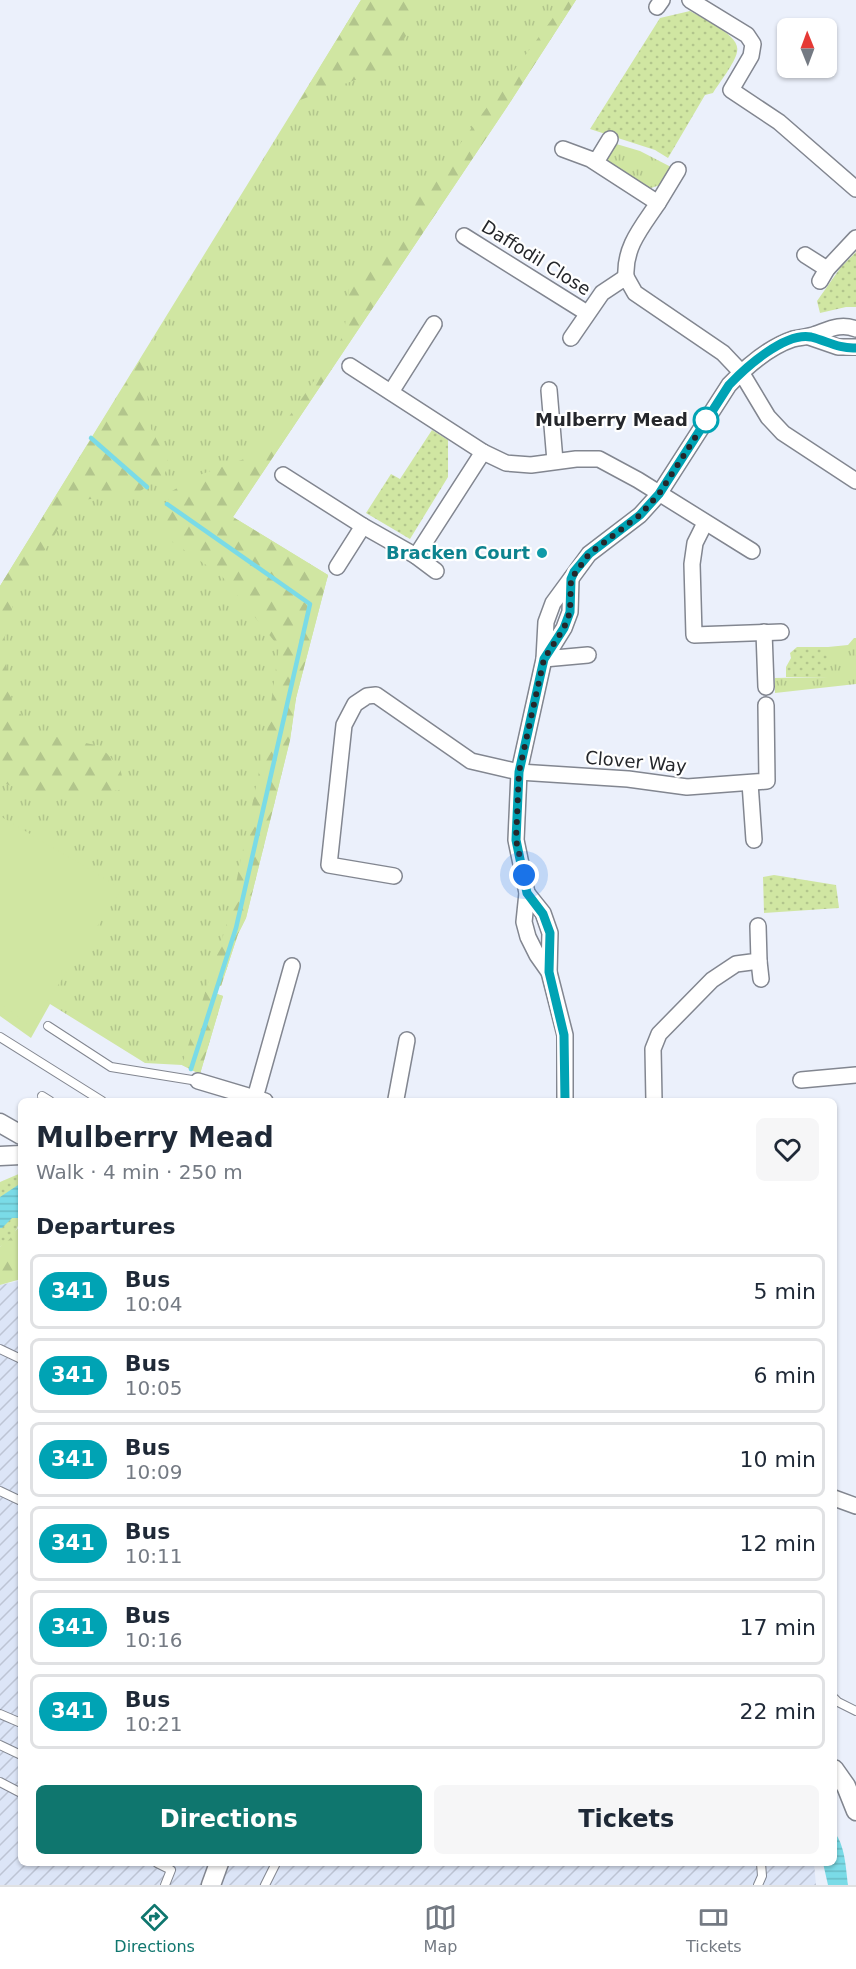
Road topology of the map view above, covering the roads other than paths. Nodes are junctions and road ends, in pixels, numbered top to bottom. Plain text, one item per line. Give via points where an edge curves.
1 (690, 0) edge
2 (610, 139) dead end
3 (563, 149) dead end
4 (596, 162) junction
5 (678, 170) dead end
6 (856, 189) edge
7 (658, 203) junction
8 (464, 236) dead end
9 (856, 238) edge
10 (805, 255) dead end
11 (626, 277) junction
12 (587, 313) junction
13 (434, 324) dead end
14 (856, 329) edge
15 (809, 337) junction
16 (571, 338) dead end
17 (856, 347) edge
18 (350, 366) dead end
19 (741, 372) junction
20 (549, 390) dead end
21 (391, 392) junction
22 (483, 452) junction
23 (555, 460) junction
24 (283, 475) dead end
25 (856, 481) edge
26 (659, 494) junction
27 (705, 523) junction
28 (363, 526) junction
29 (752, 551) dead end
30 (416, 556) junction
31 (337, 567) dead end
32 (436, 571) dead end
33 (764, 632) junction
34 (781, 632) dead end
35 (588, 656) dead end
36 (544, 659) junction
37 (766, 687) dead end
38 (766, 705) dead end
39 (519, 772) junction
40 (750, 783) junction
41 (754, 840) dead end
42 (394, 876) dead end
43 (527, 893) junction
44 (758, 926) dead end
45 (759, 961) junction
46 (292, 966) dead end
47 (549, 972) junction
48 (761, 979) dead end
49 (48, 1026) dead end
50 (0, 1037) edge
51 (407, 1040) dead end
52 (856, 1075) edge
53 (801, 1080) dead end
54 (198, 1081) joint
55 (95, 1098) edge
56 (253, 1098) edge
57 (260, 1098) edge
58 (398, 1098) edge
59 (565, 1098) edge
60 (654, 1098) edge
61 (0, 1123) edge
62 (18, 1133) edge
63 (18, 1155) edge
64 (0, 1156) edge
65 (0, 1348) edge
66 (18, 1357) edge
67 (0, 1491) edge
68 (837, 1499) edge
69 (18, 1500) edge
70 (856, 1506) edge
71 (837, 1701) edge
72 (855, 1709) edge
73 (0, 1714) edge
74 (18, 1723) edge
75 (0, 1745) edge
76 (18, 1754) edge
77 (837, 1773) edge
78 (0, 1782) edge
79 (851, 1789) edge
80 (18, 1791) edge
81 (856, 1811) edge
82 (163, 1866) edge
83 (218, 1866) edge
84 (274, 1866) edge
85 (761, 1866) edge
86 (165, 1885) edge
87 (211, 1885) edge
88 (265, 1885) edge
89 (758, 1885) edge

1 - 6 street via 747,35 753,44 728,95 779,122
2 - 4 street
3 - 4 street
4 - 7 street
5 - 7 street
7 - 11 street via 631,243
8 - 12 street, Daffodil Close
9 - 10 street via 823,275
11 - 12 street, Daffodil Close via 602,293
11 - 19 street via 634,293 723,353
12 - 16 street, Daffodil Close
13 - 21 street
14 - 15 street via 838,326
15 - 17 street via 838,347
15 - 19 street via 774,347
18 - 21 street
19 - 25 street via 768,417 783,433
19 - 26 street
20 - 23 street
21 - 22 street
22 - 23 street via 506,463 531,465
22 - 30 street
23 - 26 street via 599,459
24 - 28 street
26 - 27 street
26 - 36 street via 640,515 589,554 571,579 570,612
27 - 29 street
27 - 33 street via 695,543 692,564 694,634
28 - 30 street
28 - 31 street
30 - 32 street
33 - 34 street
33 - 37 street
35 - 36 street
36 - 39 street
38 - 40 street via 767,781
39 - 40 street, Clover Way via 687,787
39 - 42 street, Clover Way via 471,761 376,695 355,704 344,725 329,865
39 - 43 street via 516,840
40 - 41 street
43 - 47 street via 543,914 550,933
43 - 47 street via 524,922 528,937
44 - 45 street
45 - 48 street
45 - 60 street via 736,964 712,980 659,1034 653,1049
46 - 57 street
47 - 59 street via 564,1035
49 - 54 lane via 111,1067
50 - 55 lane
51 - 58 street
52 - 53 street
54 - 56 street
61 - 62 street
63 - 64 street
65 - 66 lane
67 - 69 lane
68 - 70 street
71 - 72 lane
73 - 74 lane
75 - 76 lane
77 - 79 street
78 - 80 lane
79 - 81 street
82 - 86 lane via 171,1870
83 - 87 street
84 - 88 lane
85 - 89 lane

